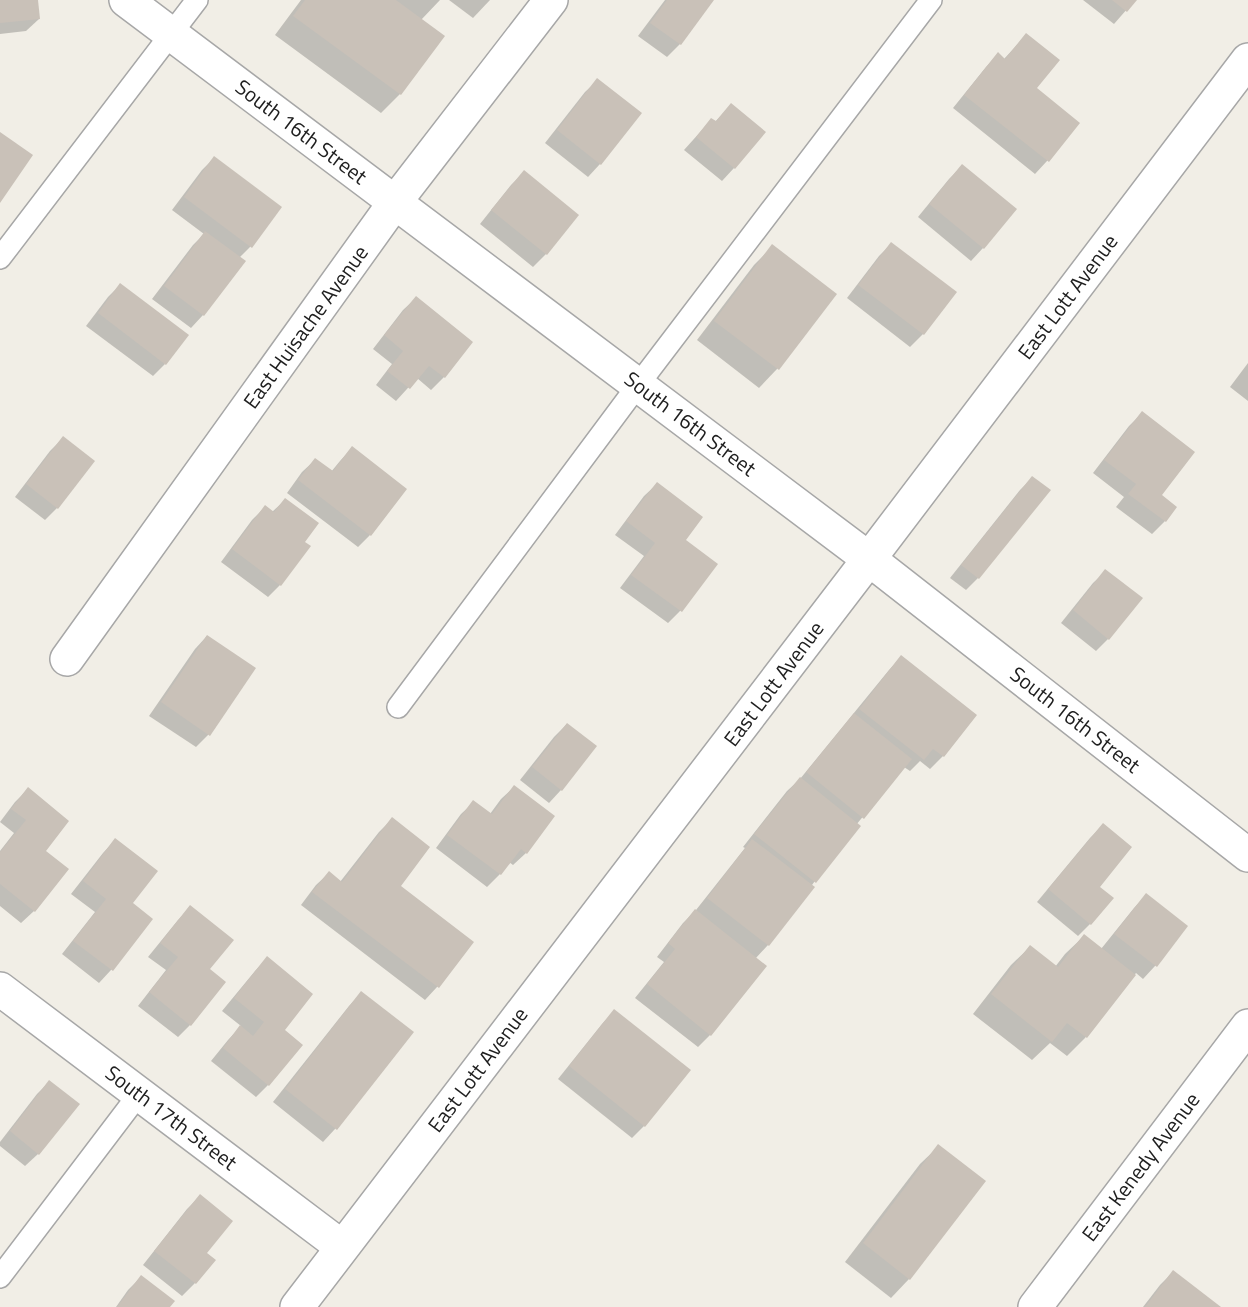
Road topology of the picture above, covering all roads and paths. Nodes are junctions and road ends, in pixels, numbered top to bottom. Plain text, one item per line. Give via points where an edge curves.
1 (126, 0) edge
2 (197, 0) edge
3 (551, 0) edge
4 (931, 0) edge
5 (171, 34) junction
6 (1248, 60) edge
7 (395, 202) junction
8 (0, 258) edge
9 (638, 385) junction
10 (870, 559) junction
11 (67, 659) dead end
12 (398, 707) dead end
13 (1248, 855) edge
14 (0, 989) edge
15 (1248, 1026) edge
16 (139, 1094) junction
17 (342, 1247) junction
18 (0, 1277) edge
19 (297, 1307) edge
20 (1035, 1307) edge

1 - 5 street, South 16th Street
2 - 5 lane
3 - 7 street, East Huisache Avenue
4 - 9 lane
5 - 7 street, South 16th Street
5 - 8 lane
6 - 10 street, East Lott Avenue
7 - 9 street, South 16th Street
7 - 11 street, East Huisache Avenue
9 - 10 street, South 16th Street
9 - 12 lane
10 - 13 street, South 16th Street
10 - 17 street, East Lott Avenue
14 - 16 street, South 17th Street
15 - 20 street, East Kenedy Avenue
16 - 17 street, South 17th Street
16 - 18 lane
17 - 19 street, East Lott Avenue

